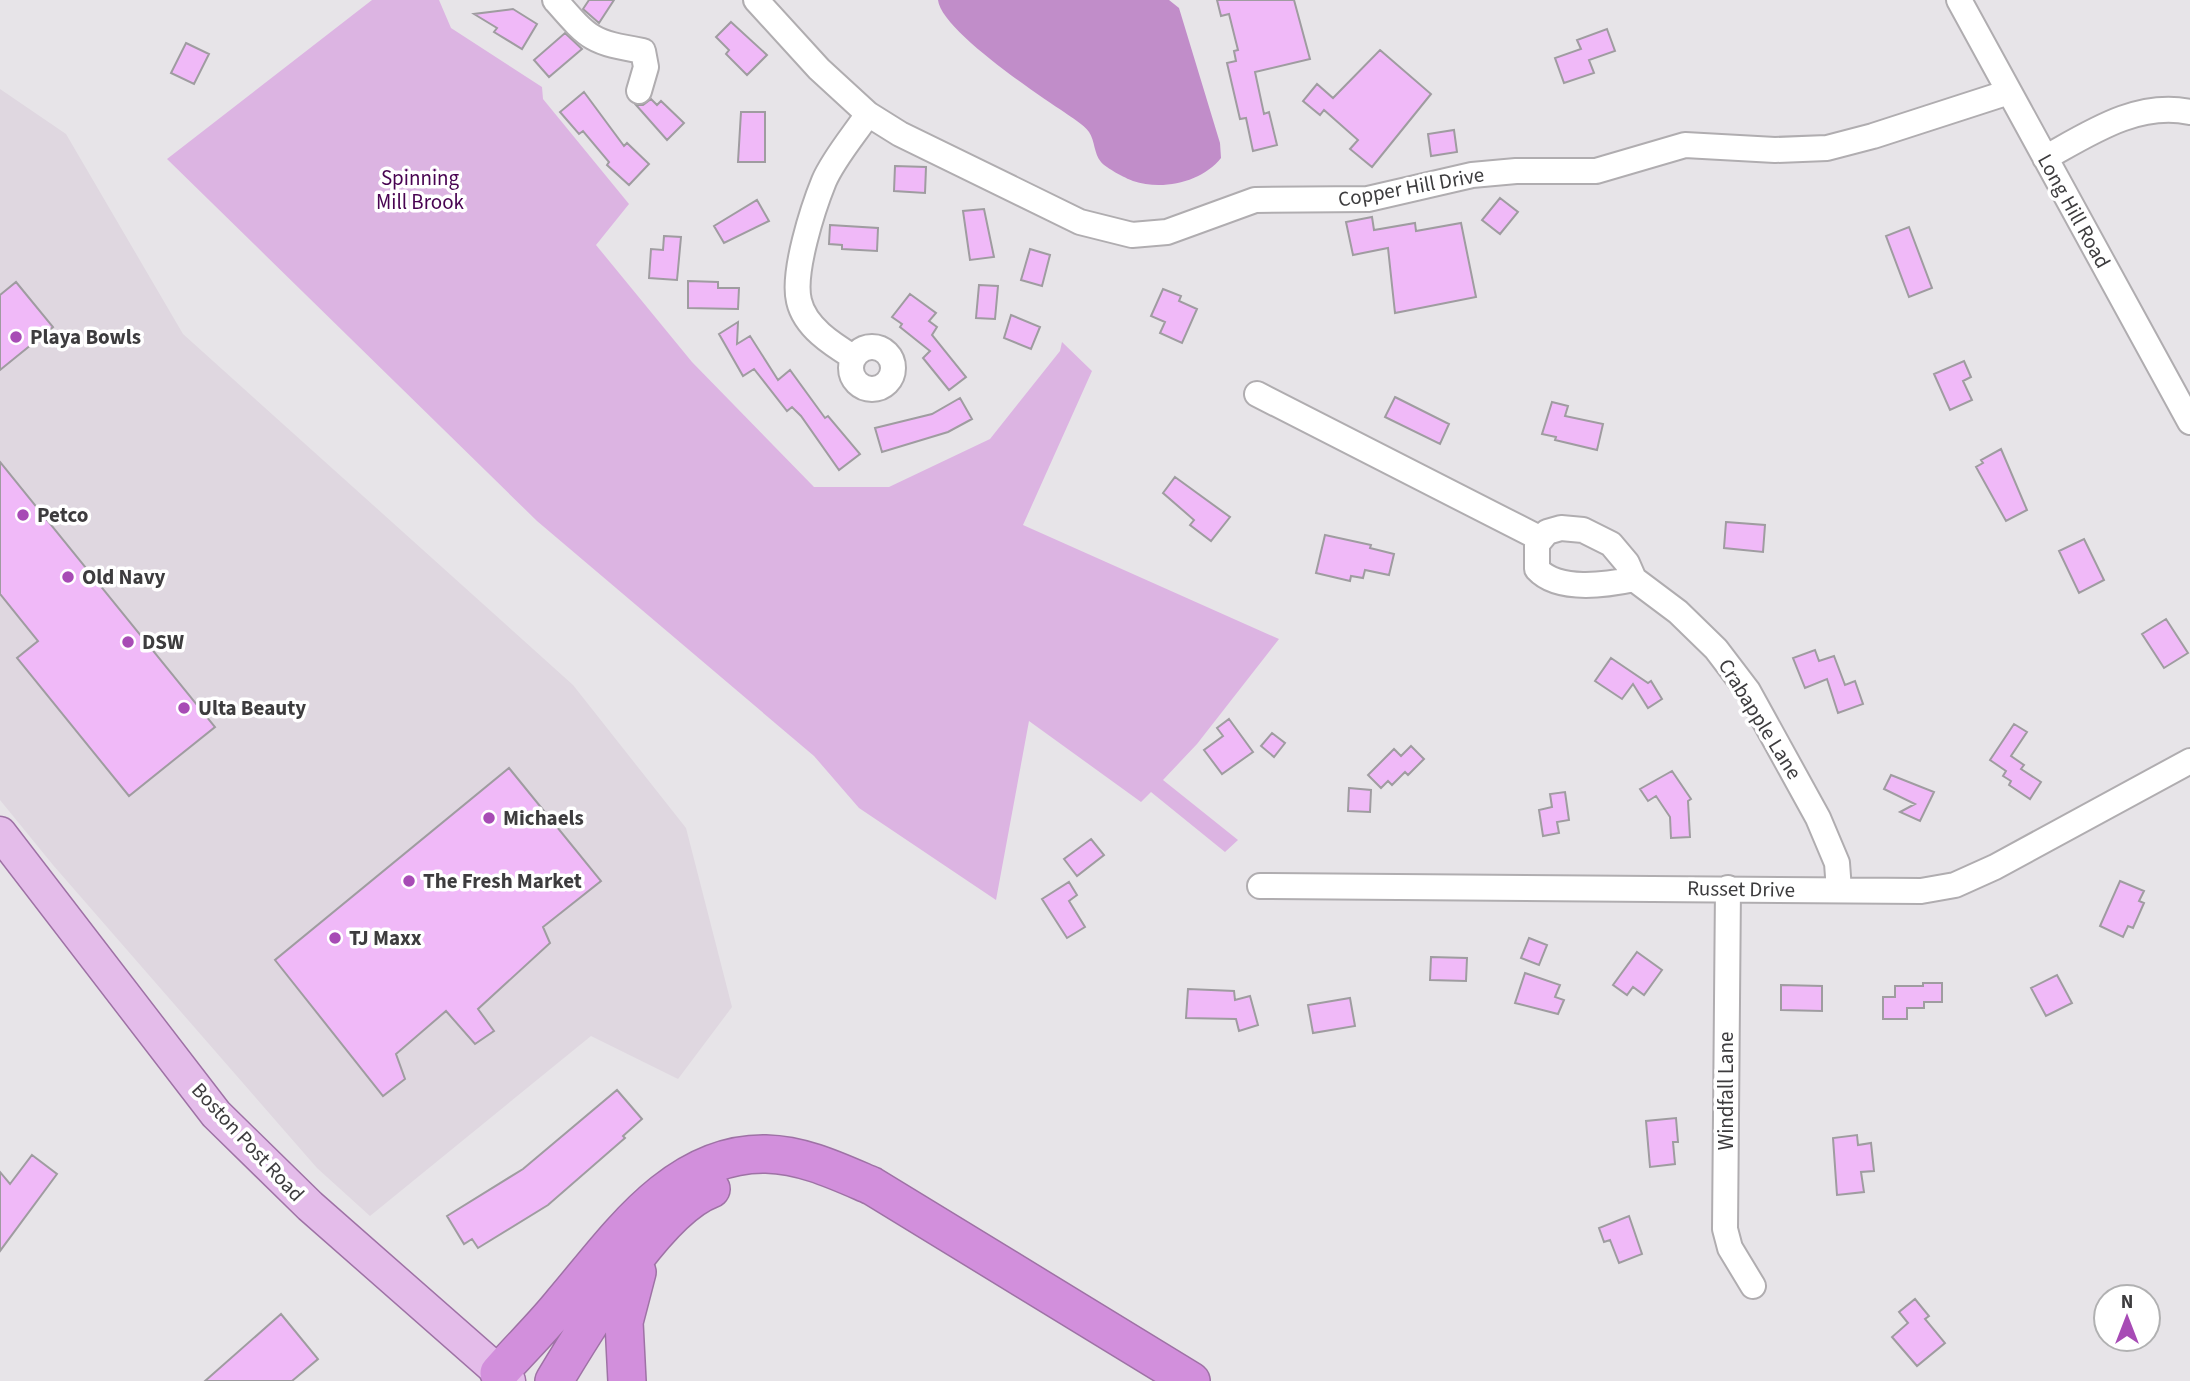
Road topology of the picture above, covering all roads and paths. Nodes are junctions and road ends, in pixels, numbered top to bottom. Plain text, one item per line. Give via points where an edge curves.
1 (534, 0) edge
2 (556, 0) edge
3 (756, 0) edge
4 (1959, 0) edge
5 (639, 90) dead end
6 (2009, 92) junction
7 (2190, 112) edge
8 (868, 114) junction
9 (2045, 158) junction
10 (853, 357) dead end
11 (1257, 394) dead end
12 (2190, 422) edge
13 (1541, 539) junction
14 (1634, 579) junction
15 (2190, 761) edge
16 (0, 833) edge
17 (1260, 886) dead end
18 (1728, 888) junction
19 (1839, 890) junction
20 (654, 1236) junction
21 (1753, 1286) dead end
22 (504, 1377) edge
23 (554, 1381) edge
24 (627, 1381) edge
25 (1154, 1381) edge
26 (1191, 1381) edge

1 - 2 street via 541,4
2 - 5 street via 601,44 643,51 646,67
3 - 8 street, Copper Hill Drive via 818,69
4 - 6 street, Long Hill Road
6 - 8 street, Copper Hill Drive via 1827,148 1685,145 1596,171 1472,175 1368,199 1255,200 1167,232 1132,235 1080,222 1045,206
6 - 9 street, Long Hill Road
7 - 9 street via 2148,110 2102,127
8 - 10 street via 825,179 801,253 798,300 811,324
9 - 12 street, Long Hill Road
11 - 13 street
13 - 14 street, Crabapple Lane via 1562,528 1583,530 1611,544
13 - 14 street via 1535,556 1543,575 1565,583
14 - 19 street, Crabapple Lane via 1716,649 1748,691 1818,818 1837,863
15 - 19 street, Russet Drive via 1955,885 1921,891
16 - 22 main road, Boston Post Road via 216,1114 310,1206
17 - 18 street, Russet Drive
18 - 19 street, Russet Drive
18 - 21 street, Windfall Lane via 1725,1229 1730,1248
20 - 23 highway via 582,1334
20 - 24 highway via 632,1282 624,1322
20 - 25 highway via 698,1194 747,1176 801,1176 851,1196
22 - 26 highway via 638,1214 674,1184 716,1162 765,1154 815,1162 872,1186

